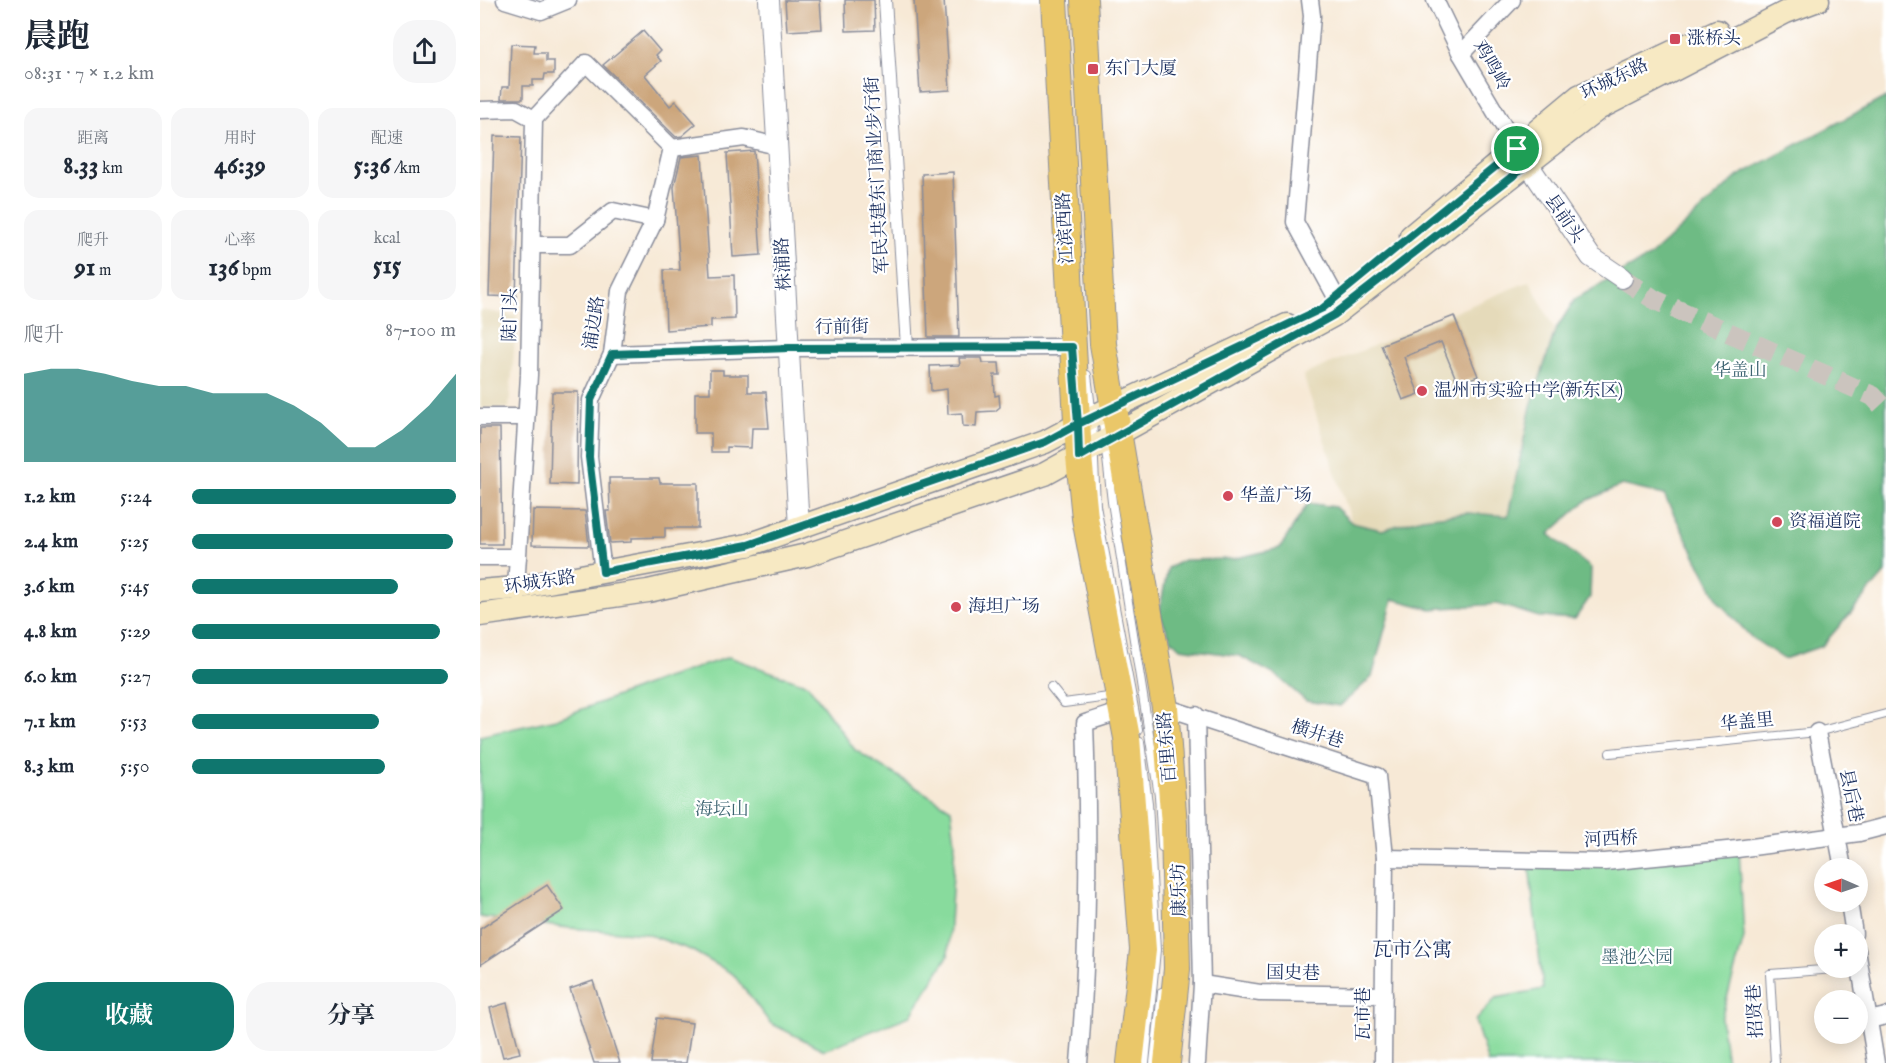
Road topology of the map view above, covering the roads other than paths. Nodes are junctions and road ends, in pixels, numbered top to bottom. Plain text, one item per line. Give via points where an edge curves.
1 (505, 0) edge
2 (568, 0) edge
3 (769, 0) edge
4 (885, 0) edge
5 (1054, 0) edge
6 (1075, 0) edge
7 (1084, 0) edge
8 (1310, 0) edge
9 (1435, 0) edge
10 (1512, 0) edge
11 (1784, 0) edge
12 (1818, 0) edge
13 (1461, 54) junction
14 (480, 110) edge
15 (534, 119) junction
16 (777, 146) junction
17 (672, 148) junction
18 (1522, 157) junction
19 (656, 220) junction
20 (532, 245) junction
21 (1622, 278) tunnel mouth
22 (1336, 297) junction
23 (907, 347) junction
24 (789, 348) junction
25 (612, 354) junction
26 (1079, 356) junction
27 (1095, 361) dead end
28 (1096, 372) dead end
29 (1096, 416) junction
30 (480, 417) edge
31 (526, 417) junction
32 (1099, 445) junction
33 (799, 528) junction
34 (480, 557) edge
35 (518, 557) junction
36 (603, 572) junction
37 (516, 588) junction
38 (480, 591) edge
39 (480, 615) edge
40 (1052, 687) dead end
41 (1120, 703) junction
42 (1165, 707) junction
43 (1886, 714) edge
44 (1196, 715) junction
45 (1817, 732) junction
46 (1610, 753) dead end
47 (1886, 826) edge
48 (1838, 836) junction
49 (1385, 858) junction
50 (1841, 858) edge
51 (1163, 863) dead end
52 (1164, 911) dead end
53 (1166, 958) dead end
54 (1164, 970) dead end
55 (1814, 971) edge
56 (1862, 978) edge
57 (1202, 984) junction
58 (1384, 995) junction
59 (1886, 1016) edge
60 (1869, 1020) junction
61 (1079, 1063) edge
62 (1130, 1063) edge
63 (1145, 1063) edge
64 (1154, 1063) edge
65 (1167, 1063) edge
66 (1197, 1063) edge
67 (1383, 1063) edge
68 (1775, 1063) edge
69 (1876, 1063) edge

1 - 2 street via 541,12
3 - 16 street, 株浦路
4 - 23 street, 军民共建东门商业步行街
5 - 26 main road, 江滨西路
6 - 27 lane
7 - 29 main road, 江滨西路 via 1103,344
8 - 22 street via 1312,16 1296,222
9 - 13 street, 鸡鸣岭
10 - 13 street
11 - 18 main road, 环城东路 via 1579,96
12 - 18 main road, 环城东路 via 1786,12 1598,109
13 - 18 street, 鸡鸣岭
14 - 15 street via 516,110
15 - 17 street via 586,63
15 - 20 street, 陡门头
16 - 17 street via 744,138
16 - 24 street, 株浦路
17 - 19 street, 浦边路
18 - 21 street, 县前头 via 1591,257
18 - 22 main road, 环城东路
18 - 32 main road, 环城东路 via 1334,315
19 - 20 street via 613,211 570,245
19 - 25 street, 浦边路 via 620,291
20 - 31 street, 陡门头
22 - 29 main road, 环城东路 via 1323,308
23 - 24 street, 行前街
23 - 26 street, 行前街
24 - 25 street, 行前街
24 - 33 street, 株浦路
25 - 36 street, 浦边路 via 591,400 589,457
26 - 29 main road, 江滨西路
28 - 29 lane
29 - 32 main road, 江滨西路
29 - 32 main road, 江滨西路
29 - 33 main road, 环城东路 via 1045,442
30 - 31 street
31 - 35 street, 陡门头
32 - 39 main road, 环城东路 via 1045,474 807,555 648,591
32 - 41 main road via 1085,518
32 - 42 main road, 百里东路
32 - 51 lane via 1159,796
32 - 63 lane via 1096,506 1136,714 1148,803 1156,950
33 - 36 main road, 环城东路 via 748,545
34 - 35 street
35 - 37 street, 陡门头
36 - 37 main road, 环城东路
37 - 38 main road, 环城东路
40 - 41 lane via 1064,703
41 - 61 street via 1084,723 1088,965
41 - 62 main road via 1127,738 1143,950
42 - 44 street, 横井巷
42 - 65 main road, 百里东路 via 1174,825 1177,969
43 - 45 lane, 华盖里
44 - 49 street, 横井巷 via 1377,776
44 - 57 street, 康乐坊
45 - 46 lane, 华盖里
45 - 48 street, 县后巷
47 - 48 street, 河西桥
48 - 49 street, 河西桥 via 1605,862
48 - 50 street, 县后巷
49 - 58 street, 瓦市巷
52 - 53 lane
54 - 64 lane
55 - 68 lane, 招贤巷 via 1770,974
56 - 60 street
57 - 58 street, 国史巷 via 1260,993
57 - 66 street, 康乐坊
58 - 67 street, 瓦市巷
59 - 60 street
60 - 69 street

